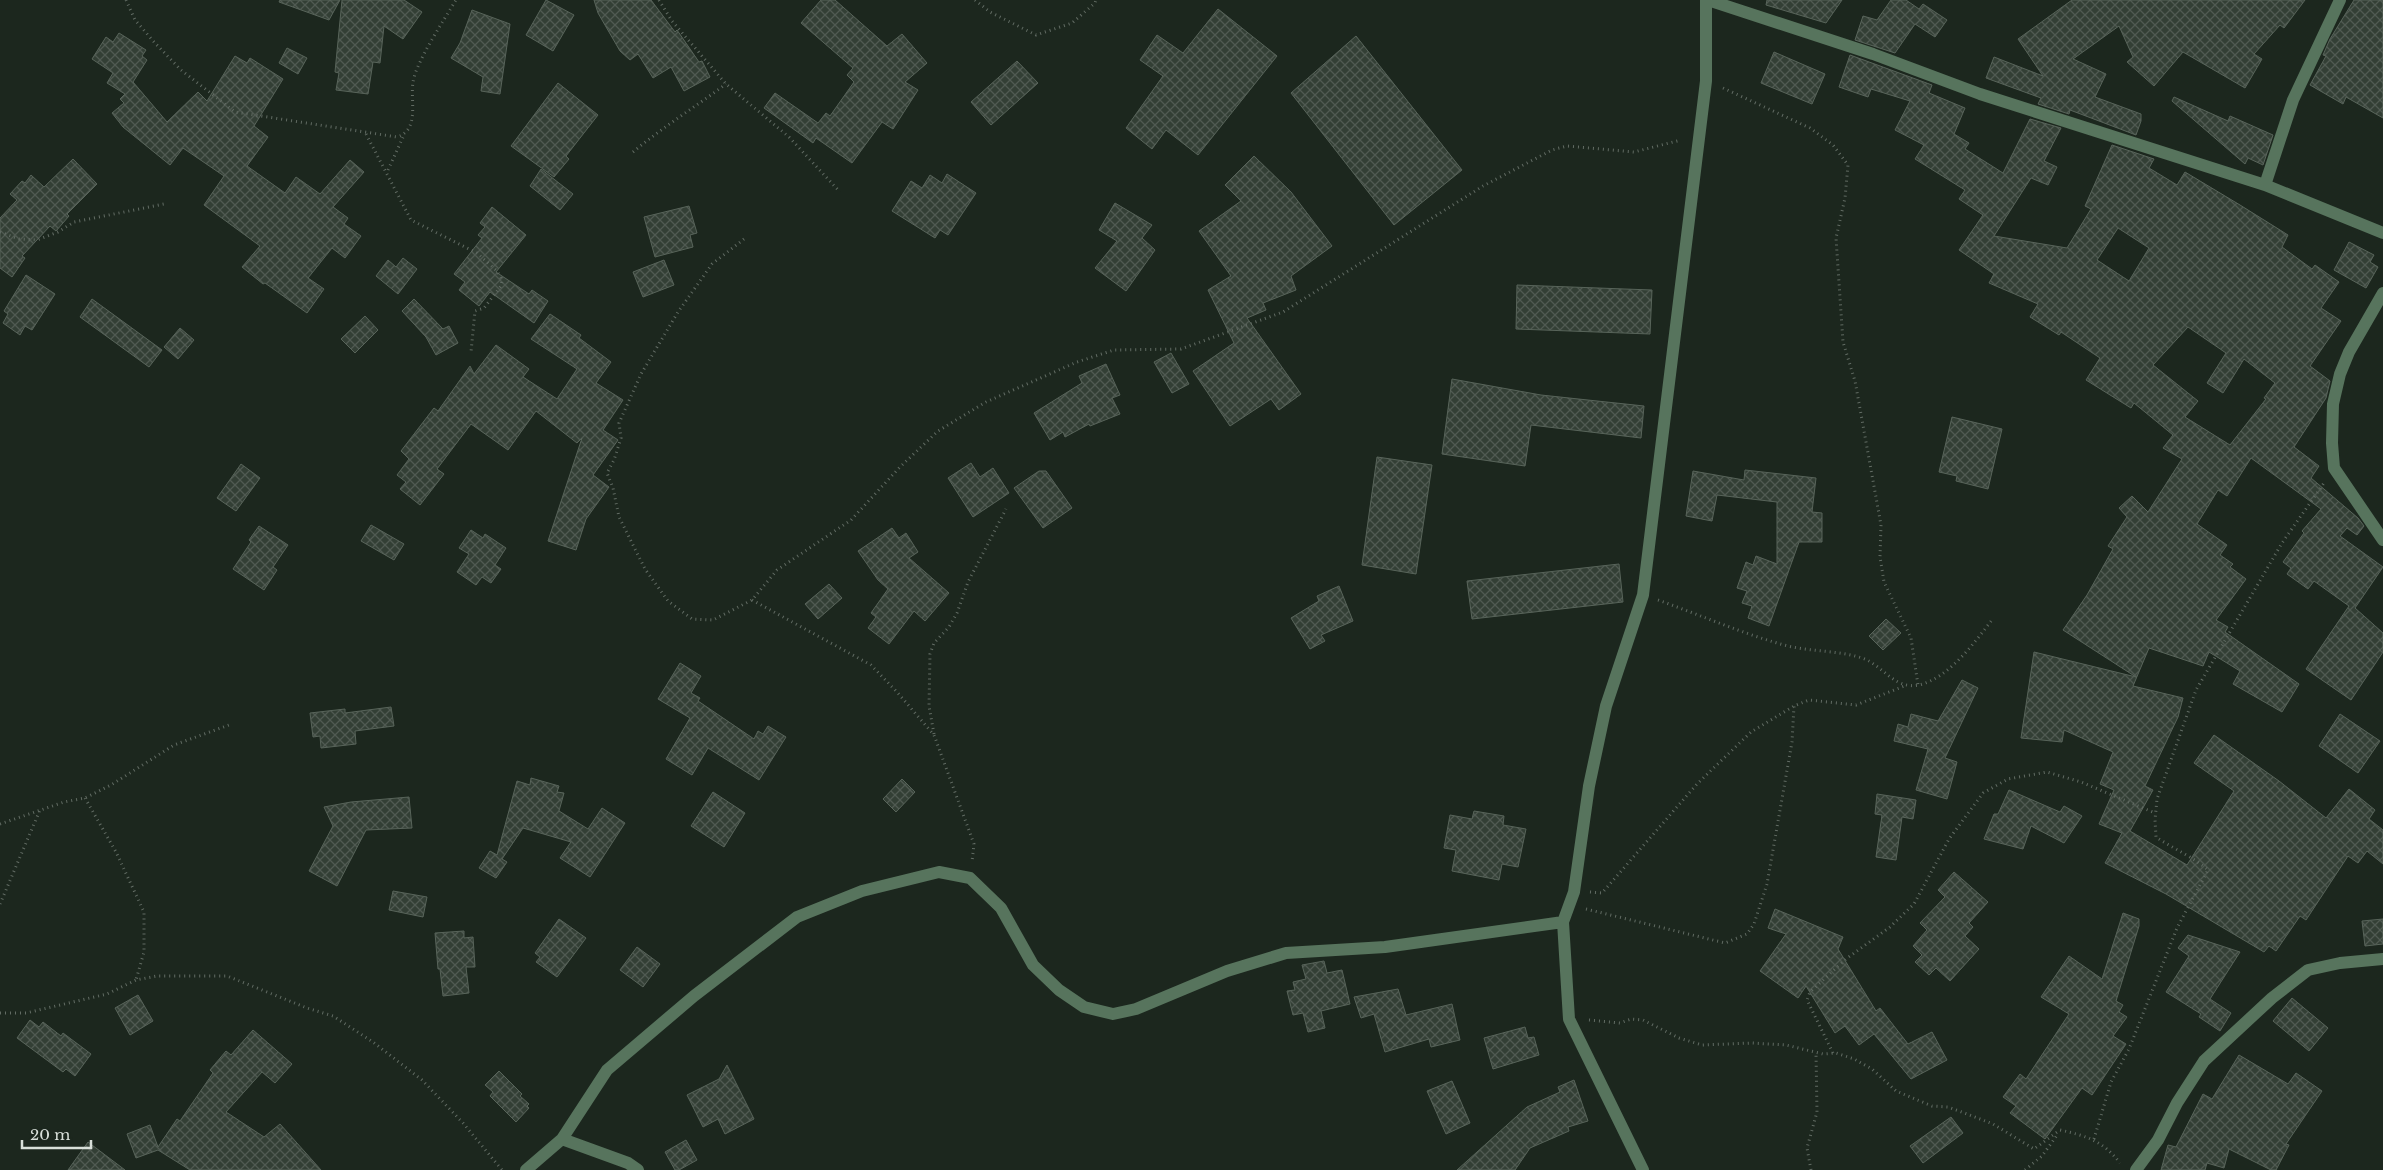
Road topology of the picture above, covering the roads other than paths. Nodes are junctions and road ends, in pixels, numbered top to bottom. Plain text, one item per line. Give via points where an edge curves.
1 (1707, 0) edge
2 (2340, 0) edge
3 (2265, 185) junction
4 (2383, 233) edge
5 (2383, 293) edge
6 (2383, 540) edge
7 (1563, 922) junction
8 (2383, 959) edge
9 (562, 1139) junction
10 (526, 1170) edge
11 (638, 1170) edge
12 (1644, 1170) edge
13 (2136, 1170) edge

1 - 3 street via 1873,54 1980,94
1 - 7 street via 1706,80 1643,595 1606,706 1589,786 1574,892
2 - 3 street via 2293,100
3 - 4 street
5 - 6 street via 2340,374 2334,404 2332,443 2334,468
7 - 9 street via 1386,947 1286,953 1227,971 1136,1009 1113,1014 1084,1007 1059,990 1034,965 1001,908 970,878 939,872 862,891 797,917 694,996 607,1070
7 - 12 street via 1569,1019
8 - 13 street via 2308,970 2272,998 2204,1062 2158,1140
9 - 10 street
9 - 11 street via 628,1163

